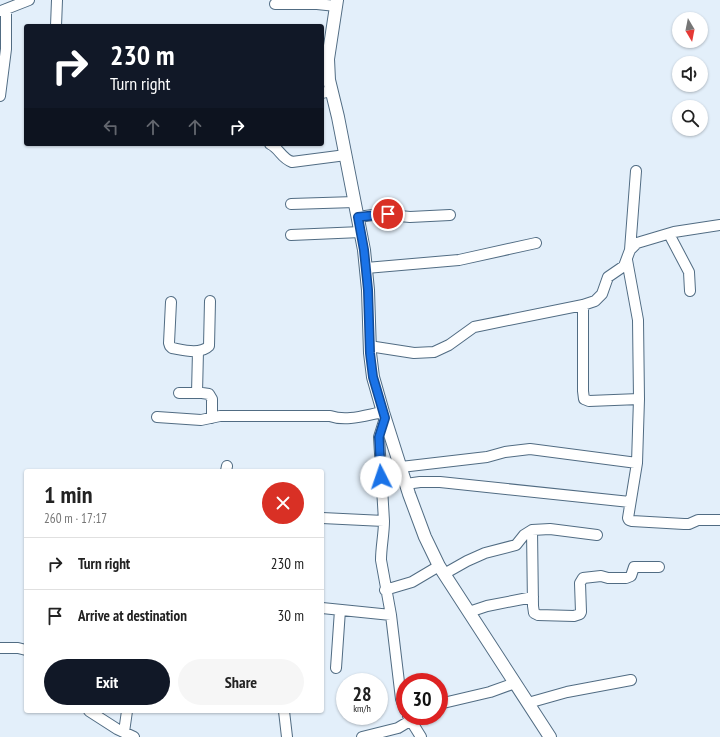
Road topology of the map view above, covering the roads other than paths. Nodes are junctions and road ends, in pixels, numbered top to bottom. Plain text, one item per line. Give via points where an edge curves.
1 (28, 0) edge
2 (58, 0) edge
3 (337, 3) edge
4 (275, 4) dead end
5 (3, 10) edge
6 (56, 24) edge
7 (325, 92) edge
8 (0, 96) edge
9 (274, 146) edge
10 (346, 155) junction
11 (636, 171) dead end
12 (355, 202) junction
13 (292, 204) dead end
14 (450, 215) dead end
15 (358, 217) junction
16 (720, 225) edge
17 (361, 232) junction
18 (669, 234) junction
19 (291, 235) dead end
20 (536, 242) dead end
21 (628, 255) junction
22 (366, 268) junction
23 (690, 291) dead end
24 (210, 301) dead end
25 (171, 302) dead end
26 (583, 305) junction
27 (370, 346) junction
28 (198, 351) junction
29 (179, 393) dead end
30 (197, 393) junction
31 (639, 400) junction
32 (384, 415) junction
33 (157, 418) dead end
34 (212, 418) junction
35 (637, 463) junction
36 (401, 467) junction
37 (406, 484) junction
38 (630, 502) junction
39 (324, 518) edge
40 (720, 520) edge
41 (384, 521) junction
42 (532, 530) junction
43 (597, 535) dead end
44 (659, 567) dead end
45 (441, 570) junction
46 (386, 590) junction
47 (533, 597) junction
48 (324, 608) edge
49 (340, 610) junction
50 (469, 612) junction
51 (391, 615) junction
52 (0, 648) edge
53 (24, 650) edge
54 (336, 668) dead end
55 (398, 673) edge
56 (631, 680) dead end
57 (515, 683) junction
58 (448, 702) edge
59 (528, 703) junction
60 (92, 713) edge
61 (127, 713) edge
62 (284, 713) edge
63 (402, 725) edge
64 (416, 725) edge
65 (124, 732) junction
66 (134, 737) edge
67 (287, 737) edge
68 (362, 737) edge
69 (421, 737) edge
70 (550, 737) edge

1 - 5 street
2 - 6 street
3 - 4 street
3 - 7 main road via 328,59 329,80
5 - 8 street via 6,49
7 - 10 main road
9 - 10 street via 284,158 292,162
10 - 12 main road
11 - 21 street
12 - 13 street
12 - 15 main road
14 - 15 street via 410,218 380,214
15 - 17 main road
16 - 18 street
17 - 19 street
17 - 22 main road
18 - 21 street via 637,243
18 - 23 street via 689,272
20 - 22 street via 460,260
21 - 26 street via 624,266 608,278 602,294 595,301
21 - 31 street via 638,320
22 - 27 main road
24 - 28 street via 210,343
25 - 28 street via 170,346
26 - 27 street via 474,327 449,345 434,352 414,353
26 - 31 street via 584,399
27 - 32 main road via 373,377
28 - 30 street
29 - 30 street
30 - 34 street via 211,396
31 - 35 street
32 - 34 street via 346,419 330,416
32 - 36 main road
32 - 41 street via 379,437
33 - 34 street
35 - 36 street via 530,449
35 - 38 street
36 - 37 main road
37 - 38 street via 440,482
37 - 45 main road via 425,537
38 - 40 street via 628,518 632,521 689,524 698,520
39 - 41 street
41 - 46 street via 381,560
42 - 43 street via 550,529
42 - 45 street via 516,545 485,553
42 - 47 street
44 - 47 street via 634,567 628,578 583,578 580,583 581,612 578,615 535,614
45 - 46 street
45 - 50 main road
46 - 51 street
47 - 50 street
48 - 49 street
49 - 51 street
49 - 54 street
50 - 57 main road
51 - 55 street
52 - 53 street
56 - 59 street via 567,692
57 - 58 street
57 - 59 main road
59 - 70 main road
60 - 65 street
61 - 65 street
62 - 67 street
63 - 68 street via 388,732
64 - 69 street
65 - 66 street

